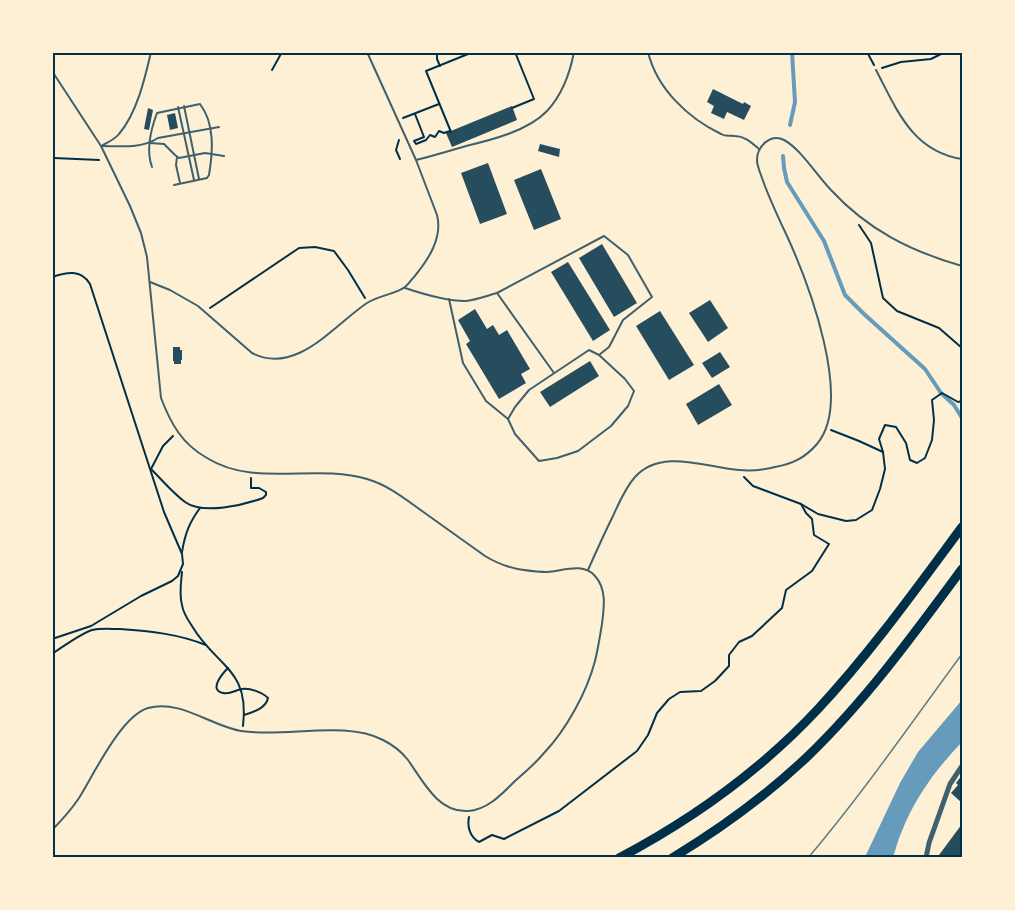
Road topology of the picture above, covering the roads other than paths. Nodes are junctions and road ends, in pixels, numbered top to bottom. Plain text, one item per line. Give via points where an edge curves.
1 (151, 52) edge
2 (367, 52) edge
3 (574, 52) edge
4 (648, 52) edge
5 (876, 70) road end
6 (52, 71) edge
7 (184, 106) junction
8 (178, 107) junction
9 (219, 127) dead end
10 (210, 129) junction
11 (190, 133) junction
12 (184, 134) junction
13 (150, 143) junction
14 (101, 146) junction
15 (759, 150) junction
16 (212, 153) junction
17 (195, 154) junction
18 (189, 156) junction
19 (224, 156) dead end
20 (177, 157) junction
21 (963, 159) edge
22 (416, 160) junction
23 (152, 167) dead end
24 (199, 179) junction
25 (194, 180) junction
26 (180, 183) junction
27 (174, 184) dead end
28 (963, 266) edge
29 (150, 282) junction
30 (405, 288) junction
31 (497, 293) junction
32 (449, 299) junction
33 (599, 355) junction
34 (554, 373) junction
35 (508, 419) junction
36 (963, 527) edge
37 (963, 569) edge
38 (588, 570) junction
39 (963, 766) edge
40 (52, 830) edge
41 (619, 858) edge
42 (672, 858) edge
43 (926, 858) edge

1 - 14 lane via 139,96 125,125
2 - 22 lane
3 - 22 lane via 557,98 535,120 487,141
4 - 15 lane via 662,85 690,115 724,136 748,140
5 - 21 lane via 904,122 924,143
6 - 14 lane
7 - 8 lane
7 - 10 lane via 200,104
7 - 11 lane
8 - 12 lane
8 - 13 lane via 157,113
9 - 10 lane
10 - 11 lane
10 - 16 lane
11 - 12 lane
11 - 17 lane
12 - 13 lane
12 - 18 lane
13 - 14 lane
13 - 20 lane via 164,144
13 - 23 lane
14 - 29 lane via 141,233
15 - 28 lane via 765,142 783,139 868,224 917,251
15 - 38 lane via 757,160 766,192 810,293 823,338 831,379 826,428 819,442 790,464 742,471 682,461 649,465 625,491
16 - 17 lane
16 - 19 lane
16 - 24 lane via 209,175
17 - 18 lane
17 - 24 lane
18 - 20 lane
18 - 25 lane
20 - 26 lane
22 - 30 lane via 440,225 427,260
24 - 25 lane
25 - 26 lane
26 - 27 lane
29 - 30 lane via 205,311 252,353 275,359 302,352 368,303
29 - 38 lane via 161,398 177,432 201,455 230,469 340,473 368,479 399,495 498,564 546,572
30 - 32 lane
31 - 32 lane via 463,301
31 - 33 lane via 604,236 628,255 652,297 623,320 609,347
31 - 34 lane
32 - 35 lane via 463,363 486,401
33 - 34 lane via 589,350
33 - 35 lane via 633,391 628,406 611,426 578,451 539,461 515,434
34 - 35 lane via 530,390
36 - 41 highway via 849,673 787,739 718,797
37 - 42 highway via 870,689 807,758 734,818
38 - 40 lane via 601,584 604,600 595,661 587,684 545,753 480,809 460,811 437,799 397,748 374,735 342,731 242,731 160,706 138,712 115,738 78,799
39 - 43 street via 950,784

